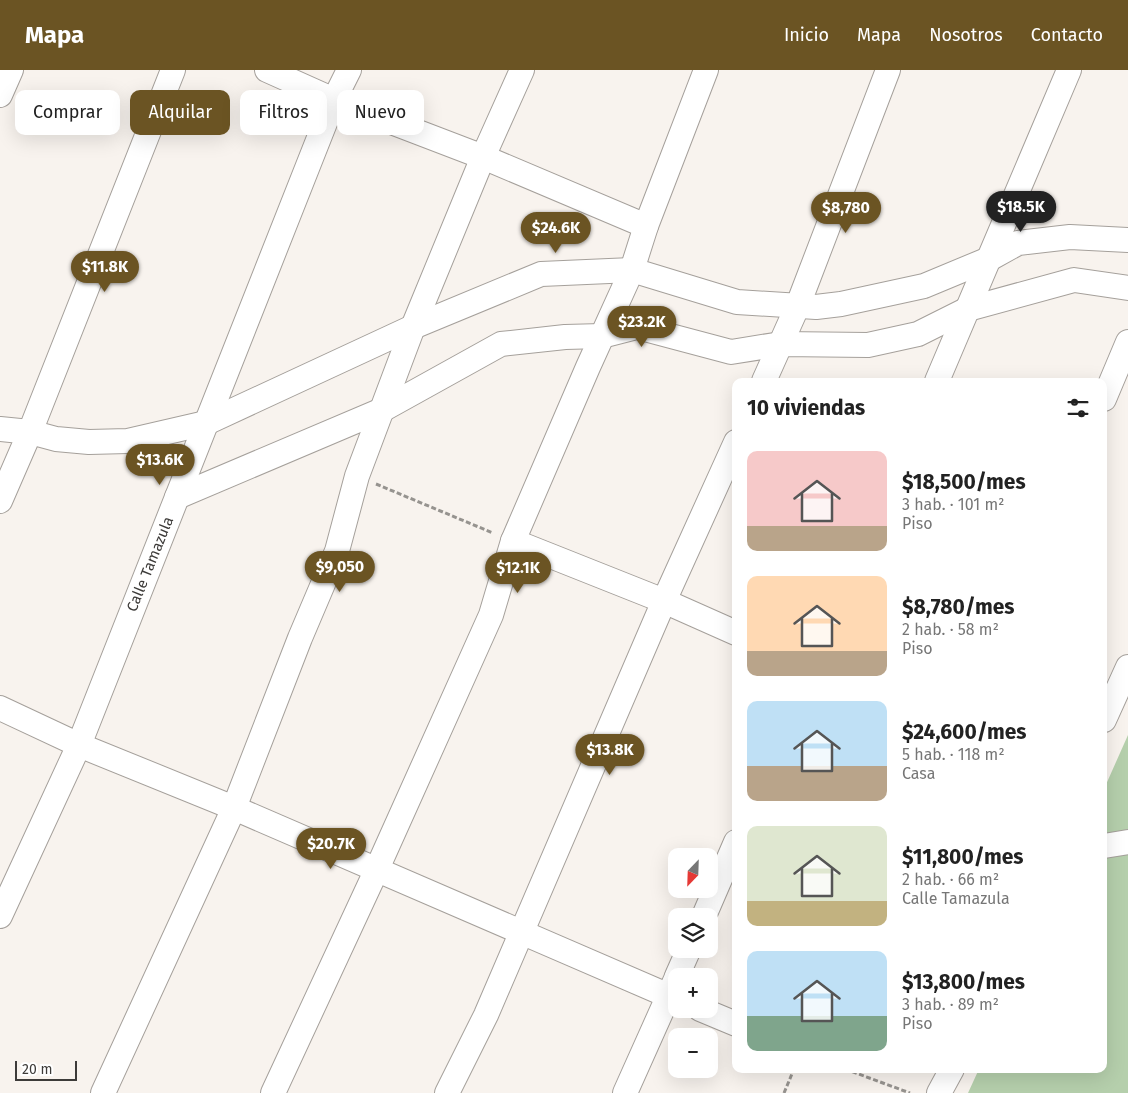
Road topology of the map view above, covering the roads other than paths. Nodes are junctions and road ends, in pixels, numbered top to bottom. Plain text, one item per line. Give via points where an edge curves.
1 (11, 70) edge
2 (173, 70) edge
3 (266, 70) edge
4 (349, 70) edge
5 (522, 70) edge
6 (706, 70) edge
7 (888, 70) edge
8 (1069, 70) edge
9 (0, 95) edge
10 (334, 100) junction
11 (482, 157) junction
12 (646, 226) junction
13 (1128, 240) edge
14 (989, 259) junction
15 (632, 270) junction
16 (1128, 288) edge
17 (798, 305) junction
18 (968, 309) junction
19 (413, 327) junction
20 (602, 336) junction
21 (1128, 342) edge
22 (780, 344) junction
23 (765, 378) edge
24 (938, 378) edge
25 (1107, 392) edge
26 (382, 410) junction
27 (206, 423) junction
28 (0, 429) edge
29 (30, 432) junction
30 (732, 451) edge
31 (2, 492) edge
32 (177, 497) junction
33 (513, 541) junction
34 (664, 601) junction
35 (732, 631) edge
36 (1128, 667) edge
37 (0, 708) edge
38 (1107, 713) edge
39 (79, 745) junction
40 (234, 808) junction
41 (1128, 842) edge
42 (1107, 846) edge
43 (732, 851) edge
44 (377, 869) junction
45 (707, 908) edge
46 (0, 916) edge
47 (522, 932) junction
48 (668, 984) edge
49 (668, 1002) edge
50 (718, 1016) edge
51 (732, 1022) edge
52 (950, 1073) edge
53 (103, 1093) edge
54 (273, 1093) edge
55 (447, 1093) edge
56 (625, 1093) edge
57 (939, 1093) edge

1 - 9 street
2 - 29 street
3 - 10 street
4 - 10 street, Calle Tamazula
5 - 11 street
6 - 12 street
7 - 17 street
8 - 14 street
10 - 11 street
10 - 27 street, Calle Tamazula
11 - 12 street
11 - 19 street
12 - 15 street
13 - 14 street via 1070,237 1018,243
14 - 17 street via 924,286 841,304
14 - 18 street
15 - 17 street via 737,302
15 - 19 street via 541,274
15 - 20 street
16 - 18 street via 1074,280
17 - 22 street
18 - 22 street via 918,334 868,345
18 - 24 street
19 - 26 street
19 - 27 street
20 - 22 street via 637,327 731,352
20 - 26 street via 501,344
20 - 33 street
21 - 25 street
22 - 23 street
26 - 32 street
26 - 40 street via 357,476 337,551
27 - 29 street via 128,441 56,439
27 - 32 street, Calle Tamazula
28 - 29 street
29 - 31 street
30 - 34 street
32 - 39 street, Calle Tamazula
33 - 34 street
33 - 44 street via 491,615
34 - 35 street
34 - 47 street
36 - 38 street
37 - 39 street
39 - 40 street
39 - 46 street, Calle Tamazula
40 - 44 street
40 - 53 street
41 - 42 street
43 - 45 street
44 - 47 street
44 - 54 street
47 - 48 street
47 - 55 street
49 - 56 street
50 - 51 street
52 - 57 street

